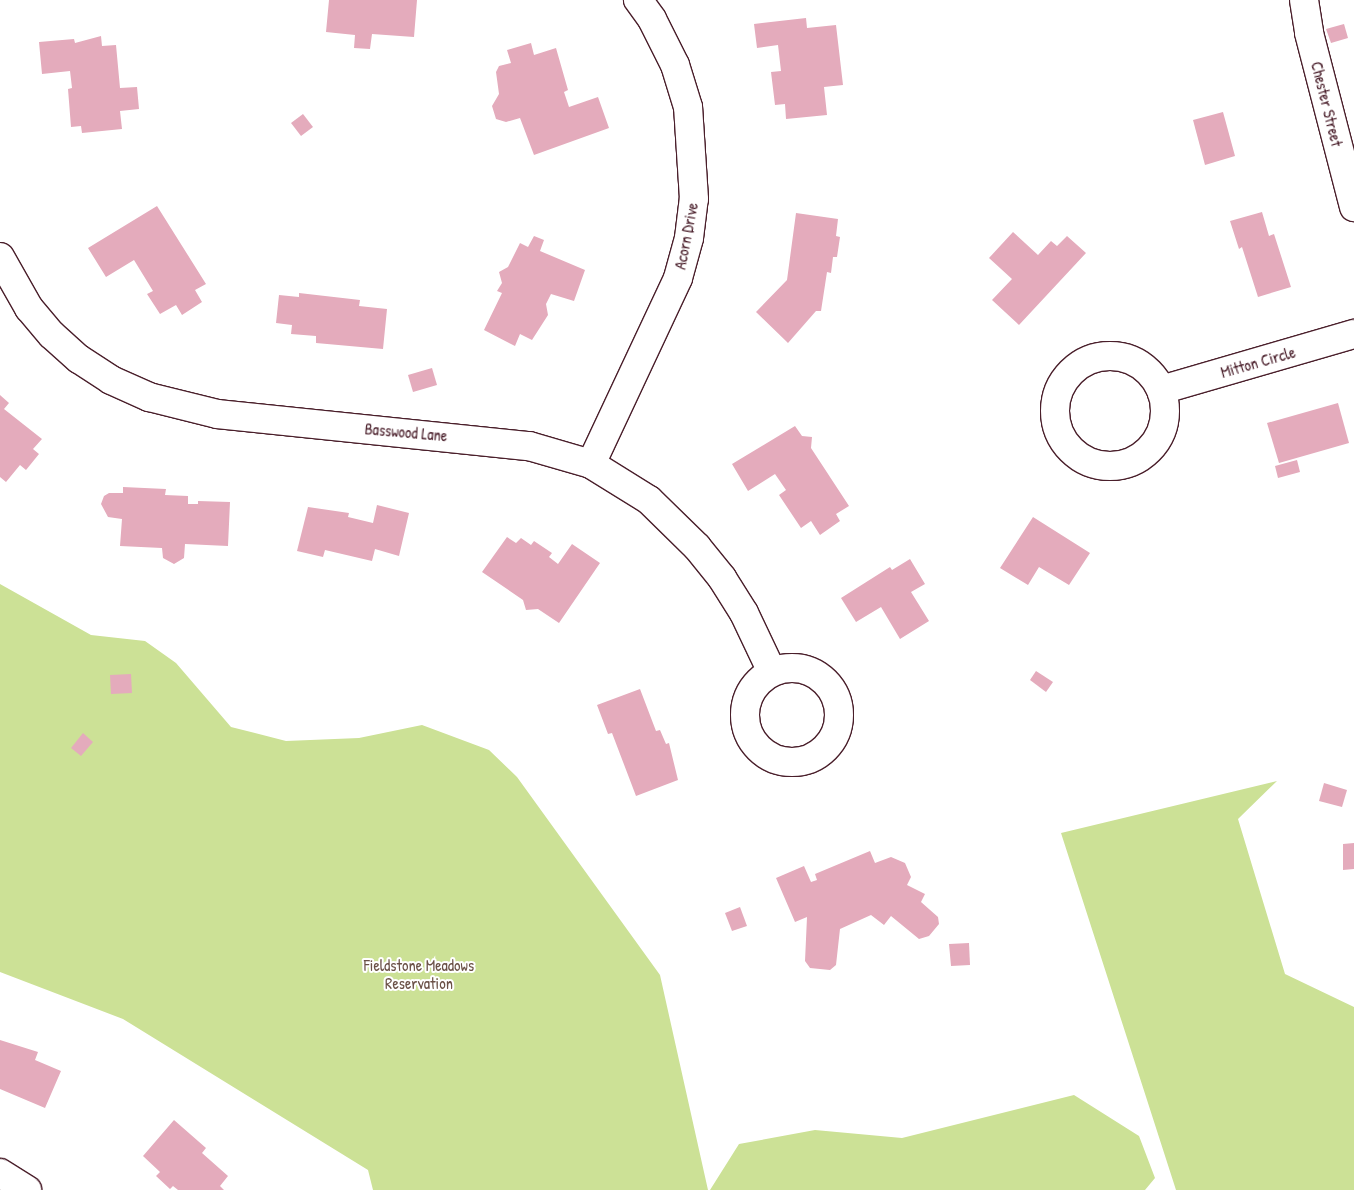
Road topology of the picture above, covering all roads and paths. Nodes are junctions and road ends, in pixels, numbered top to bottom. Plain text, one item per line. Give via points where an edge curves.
1 (638, 0) edge
2 (1304, 0) edge
3 (1354, 207) edge
4 (0, 257) edge
5 (1354, 334) edge
6 (1161, 390) junction
7 (591, 464) junction
8 (772, 672) dead end
9 (0, 1173) edge
10 (27, 1190) edge

1 - 7 street, Acorn Drive via 652,19 674,65 688,106 694,199 689,238 678,278
2 - 3 street, Chester Street via 1308,33
4 - 7 street, Basswood Lane via 29,308 52,336 111,380 149,397 217,414 529,446
5 - 6 street, Mitton Circle
6 - 6 street via 1165,408 1163,426 1143,455 1127,463 1109,466 1091,463 1075,454 1063,441 1056,424 1059,388 1084,362 1102,356 1120,356 1151,374
7 - 8 street, Basswood Lane via 649,500 697,547 744,613
9 - 10 street

